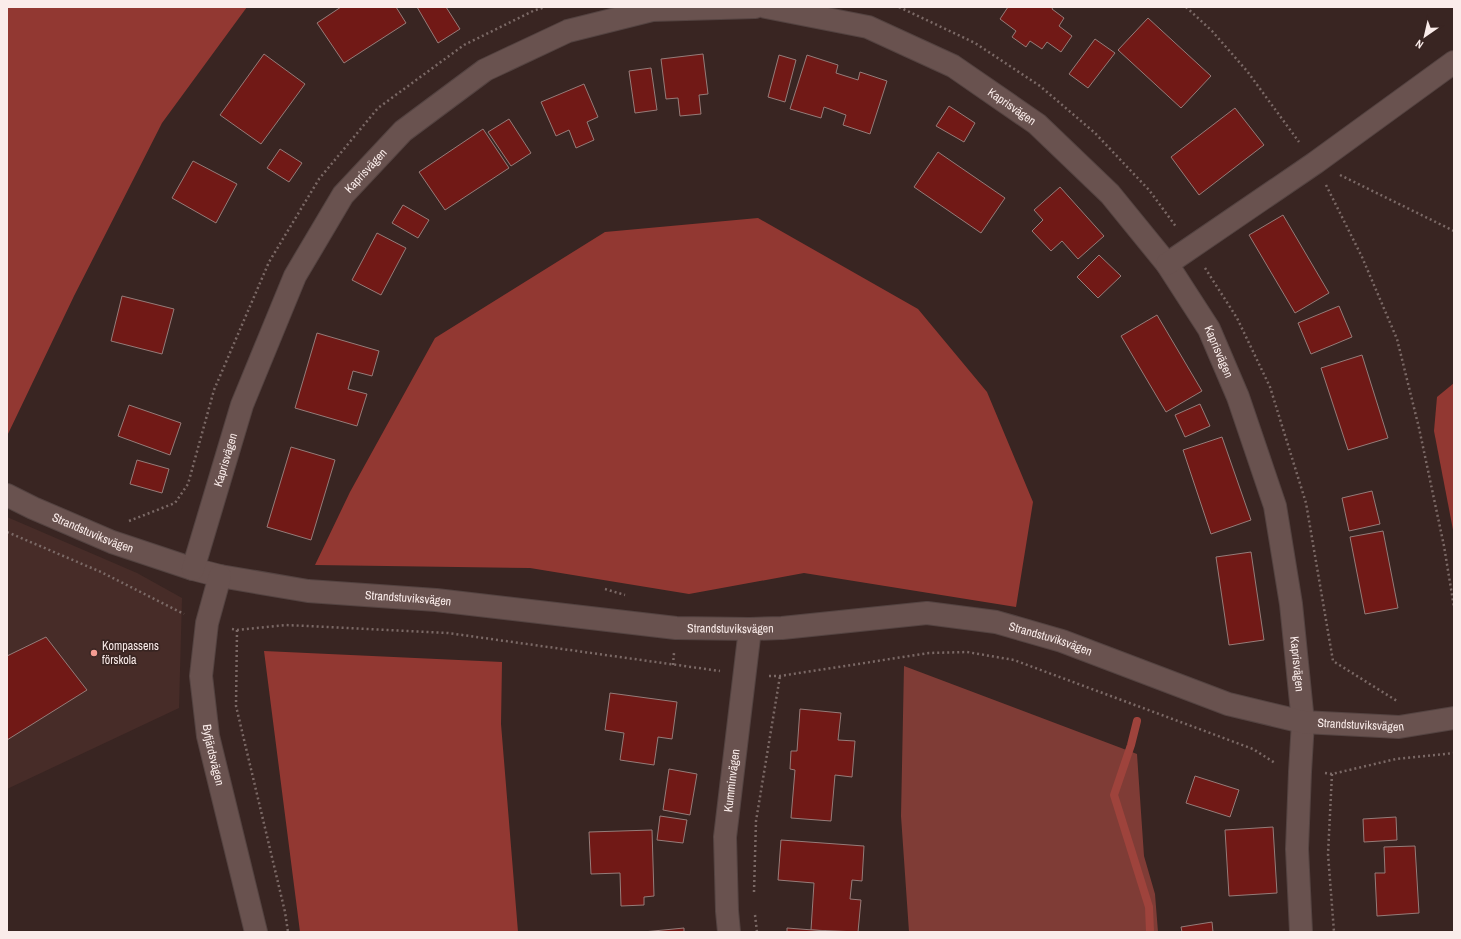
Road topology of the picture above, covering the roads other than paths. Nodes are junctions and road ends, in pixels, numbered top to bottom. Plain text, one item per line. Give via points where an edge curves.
1 (755, 7) edge
2 (766, 7) edge
3 (1454, 62) edge
4 (1167, 264) junction
5 (7, 495) edge
6 (193, 569) junction
7 (220, 576) junction
8 (750, 629) junction
9 (1454, 718) edge
10 (1303, 722) junction
11 (256, 932) edge
12 (729, 932) edge
13 (1301, 932) edge

1 - 6 street, Kaprisvägen via 652,10 568,31 485,70 403,131 343,195 295,276 242,405
2 - 4 street, Kaprisvägen via 868,27 953,66 1037,124 1110,194
3 - 4 street via 1315,163
4 - 10 street, Kaprisvägen via 1209,329 1238,397 1275,506 1291,604
5 - 6 street, Strandstuviksvägen via 112,542
6 - 7 street, Strandstuviksvägen
7 - 8 street, Strandstuviksvägen via 308,591 436,600 676,628
7 - 11 street, Byfjärdsvägen via 207,623 201,676 208,736
8 - 10 street, Strandstuviksvägen via 927,613 996,622 1062,641 1228,704
8 - 12 street, Kumminvägen via 725,837
9 - 10 street, Strandstuviksvägen via 1399,727
10 - 13 street, Kaprisvägen via 1297,849

